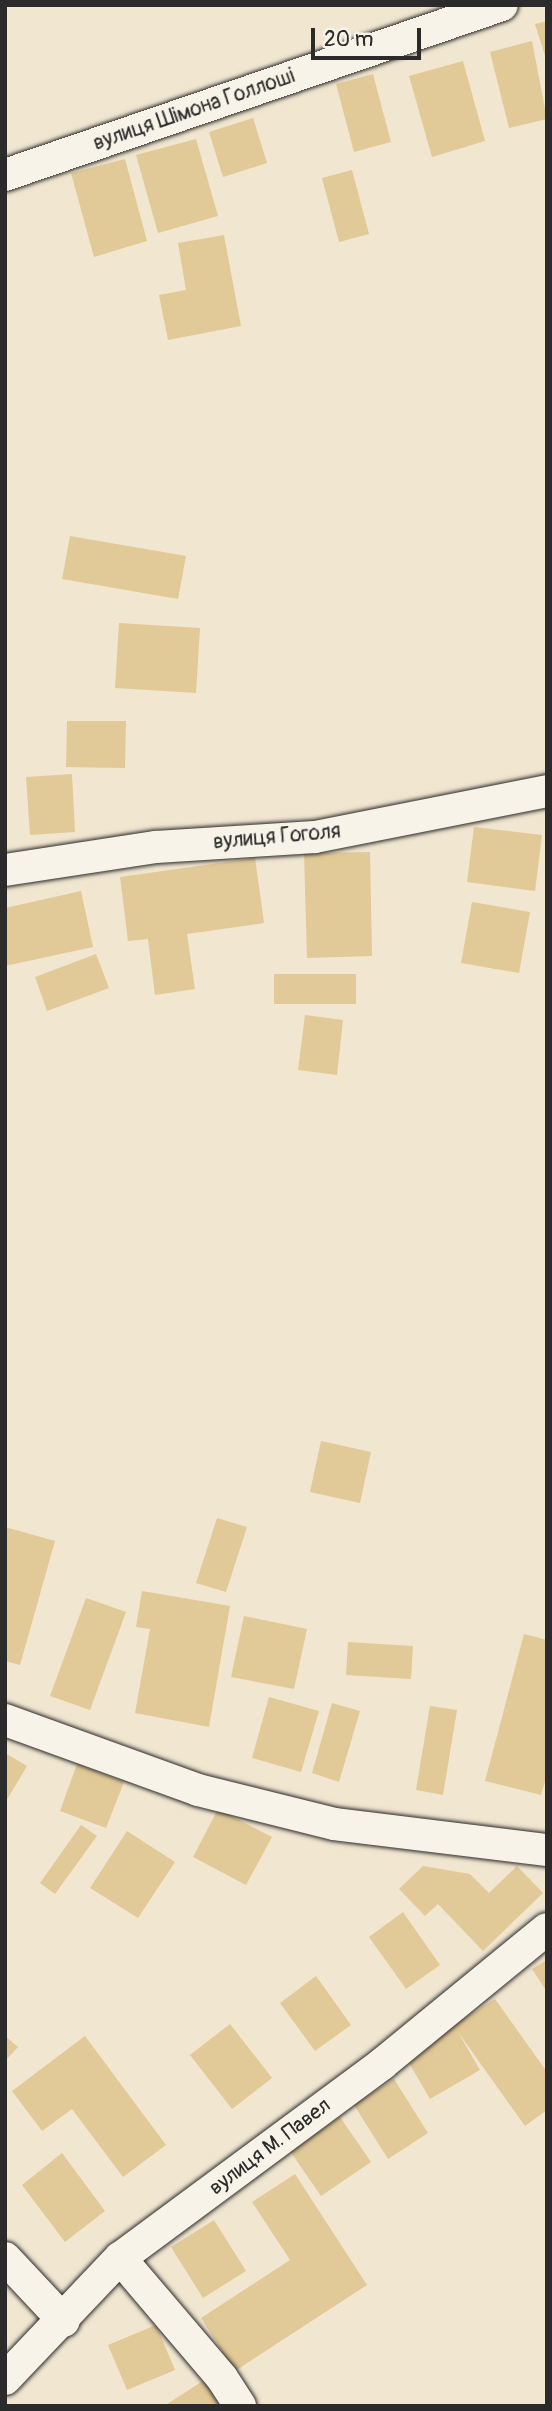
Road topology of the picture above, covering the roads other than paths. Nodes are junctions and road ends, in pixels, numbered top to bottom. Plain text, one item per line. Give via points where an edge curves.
1 (502, 5) edge
2 (5, 175) edge
3 (547, 791) edge
4 (5, 870) edge
5 (5, 1720) edge
6 (547, 1850) edge
7 (547, 1928) edge
8 (5, 2258) edge
9 (120, 2258) junction
10 (64, 2320) junction
11 (5, 2379) edge
12 (240, 2406) edge

1 - 2 street, вулиця Шімона Голлоші
3 - 4 street, вулиця Гоголя via 315,837 156,846
5 - 6 street via 198,1790 334,1824
7 - 9 street, вулиця М. Павел via 382,2064
8 - 10 street
9 - 10 street, вулиця М. Павел
9 - 12 street via 222,2378
10 - 11 street, вулиця М. Павел

